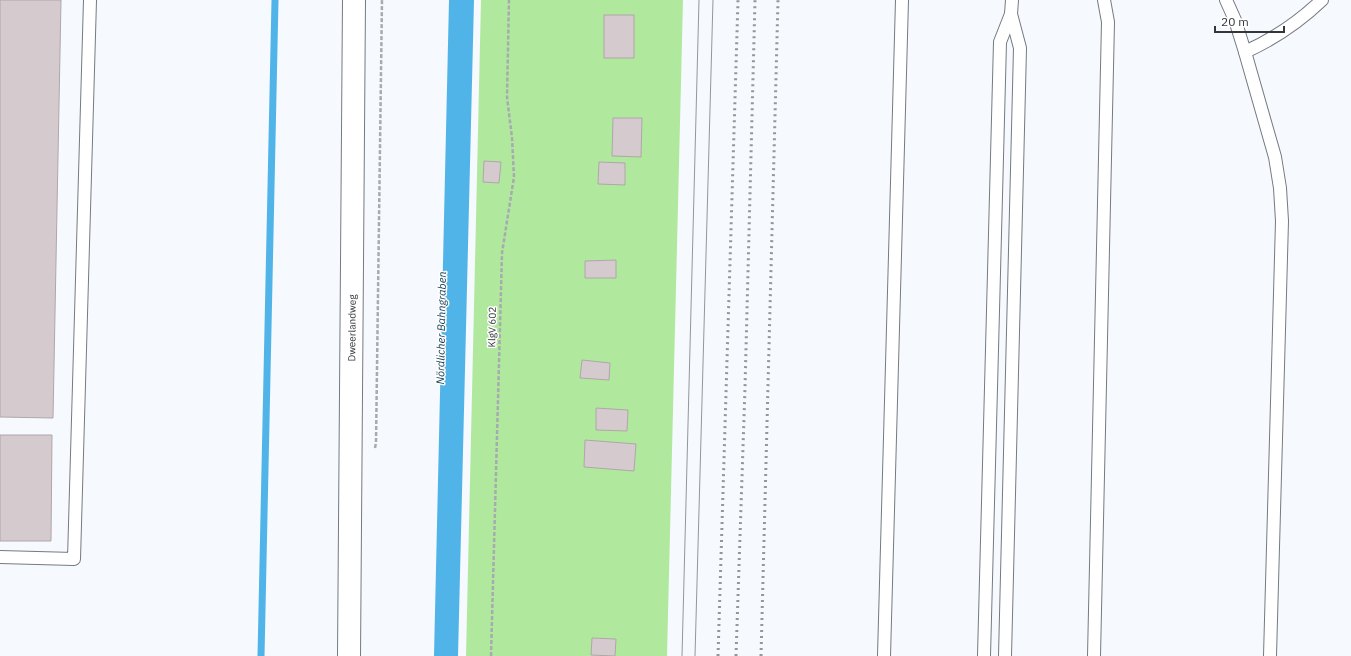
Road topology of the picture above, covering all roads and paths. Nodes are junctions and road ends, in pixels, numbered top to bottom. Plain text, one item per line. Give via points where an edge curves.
1 (90, 0) edge
2 (354, 0) edge
3 (509, 0) edge
4 (902, 0) edge
5 (1012, 0) edge
6 (1104, 0) edge
7 (1226, 0) edge
8 (1322, 0) edge
9 (1010, 14) junction
10 (1245, 52) junction
11 (0, 557) edge
12 (349, 656) edge
13 (492, 656) edge
14 (884, 656) edge
15 (984, 656) edge
16 (1005, 656) edge
17 (1094, 656) edge
18 (1270, 656) edge

1 - 11 lane via 74,559
2 - 12 street, Dweerlandweg
3 - 13 path, KlgV 602 via 507,97 514,177 502,253
4 - 14 lane
5 - 9 lane
6 - 17 lane via 1108,22
7 - 10 lane
8 - 10 lane via 1296,23
9 - 15 lane via 1000,42
9 - 16 lane via 1020,48
10 - 18 lane via 1275,157 1282,221

